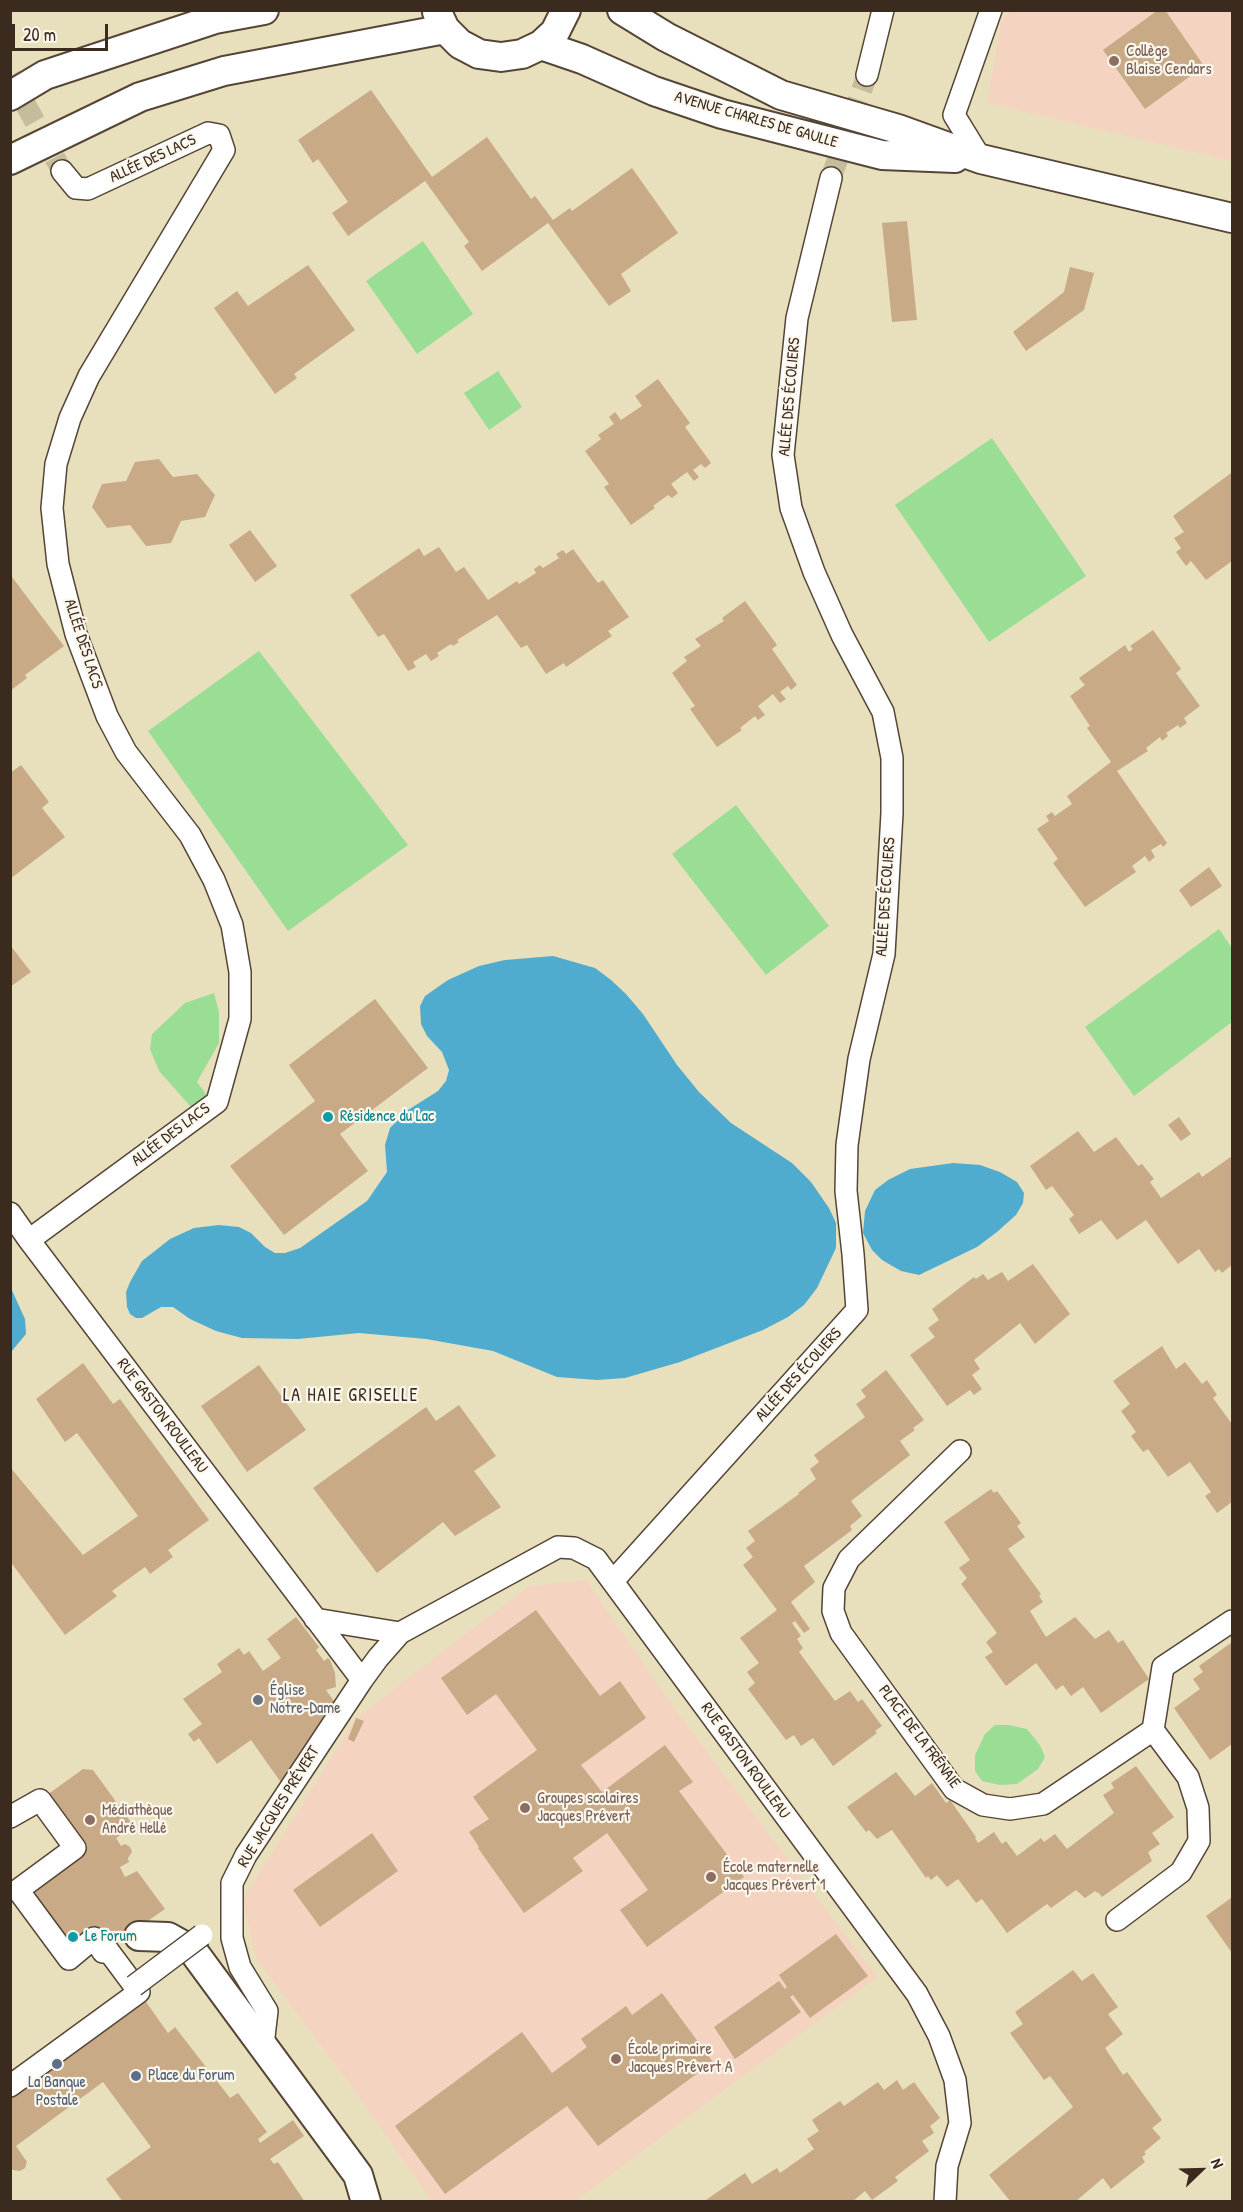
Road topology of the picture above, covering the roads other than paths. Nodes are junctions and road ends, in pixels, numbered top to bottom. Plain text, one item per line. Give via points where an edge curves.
1 (264, 10) edge
2 (566, 10) edge
3 (622, 10) edge
4 (883, 10) edge
5 (991, 10) edge
6 (440, 20) edge
7 (541, 45) junction
8 (867, 75) tunnel mouth
9 (10, 96) edge
10 (981, 159) junction
11 (10, 160) edge
12 (62, 171) tunnel mouth
13 (831, 178) tunnel mouth
14 (1233, 218) edge
15 (10, 1213) edge
16 (29, 1240) junction
17 (960, 1451) dead end
18 (613, 1581) junction
19 (315, 1619) junction
20 (1233, 1621) edge
21 (400, 1633) junction
22 (362, 1680) junction
23 (1153, 1730) junction
24 (10, 1817) edge
25 (1117, 1920) dead end
26 (139, 1935) dead end
27 (201, 1935) dead end
28 (134, 1986) junction
29 (263, 2045) junction
30 (10, 2071) edge
31 (10, 2086) edge
32 (366, 2202) edge
33 (945, 2202) edge

1 - 9 street via 215,19 45,75
2 - 7 street via 555,32
3 - 10 street, AVENUE CHARLES DE GAULLE via 666,37 781,95 898,129
4 - 8 street
5 - 10 street via 954,115
6 - 7 street via 460,44 480,54 522,54
6 - 11 street via 237,68 140,97
7 - 10 street, AVENUE CHARLES DE GAULLE via 722,114 882,155
10 - 14 street, AVENUE CHARLES DE GAULLE
12 - 16 street, ALLÉE DES LACS via 76,188 88,189 208,133 219,135 224,150 89,376 70,418 56,464 52,508 58,564 76,634 107,716 126,752 189,835 214,880 232,925 240,972 240,1019 217,1101
13 - 18 street, ALLÉE DES ÉCOLIERS via 797,318 783,454 791,508 811,564 842,635 883,712 892,758 884,954 859,1059 847,1144 846,1191 856,1311
15 - 16 street, RUE GASTON ROULLEAU
16 - 19 street, RUE GASTON ROULLEAU
17 - 23 street, PLACE DE LA FRÊNAIE via 849,1559 834,1588 833,1611 841,1633 954,1789 983,1805 1010,1809 1043,1804
18 - 21 street, RUE GASTON ROULLEAU via 596,1559 574,1548 558,1547
18 - 33 street, RUE GASTON ROULLEAU via 917,1995 939,2036 955,2080 960,2123 947,2166
19 - 21 street
19 - 22 street, RUE GASTON ROULLEAU
20 - 23 street via 1162,1667
21 - 22 street, RUE GASTON ROULLEAU
22 - 29 street, RUE JACQUES PRÉVERT via 246,1855 232,1884 232,1938 240,1967 267,2012
23 - 25 street via 1188,1777 1198,1808 1199,1841 1182,1872
24 - 28 street via 40,1800 75,1848 18,1890 24,1899 69,1959 94,1938
26 - 29 street via 168,1937 193,1951
27 - 28 street, bridge
28 - 30 street
28 - 31 street via 139,1992
29 - 32 street via 358,2175

